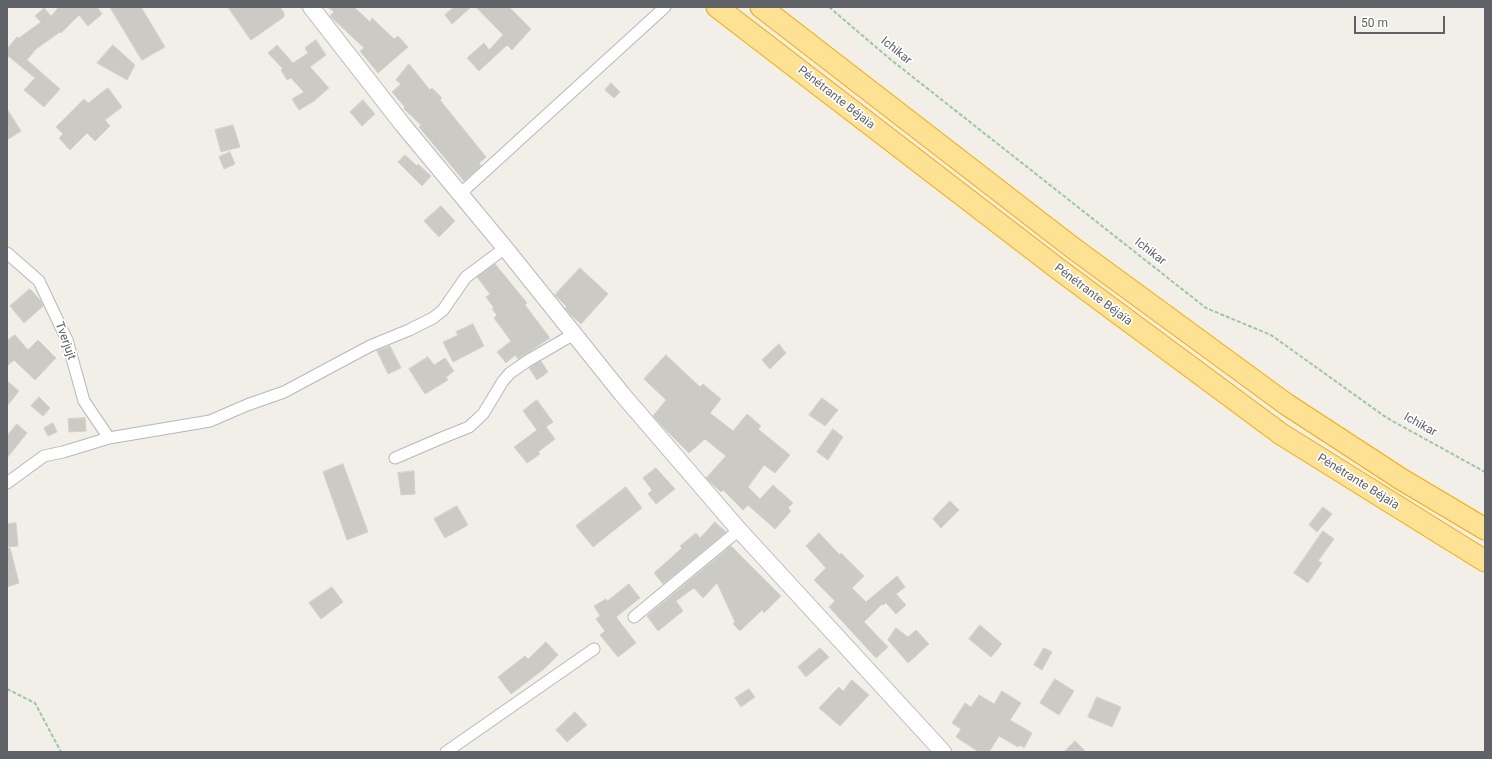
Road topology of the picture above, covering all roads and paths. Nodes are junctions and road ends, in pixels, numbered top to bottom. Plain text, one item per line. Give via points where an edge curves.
1 (311, 7) edge
2 (665, 7) edge
3 (717, 7) edge
4 (761, 7) edge
5 (829, 7) edge
6 (460, 194) junction
7 (505, 248) junction
8 (7, 252) edge
9 (574, 334) junction
10 (109, 438) junction
11 (395, 458) dead end
12 (1485, 472) edge
13 (7, 482) edge
14 (1485, 529) edge
15 (739, 530) junction
16 (1485, 561) edge
17 (634, 617) dead end
18 (594, 649) dead end
19 (7, 689) edge
20 (61, 752) edge
21 (446, 752) edge
22 (943, 752) edge

1 - 6 main road
2 - 6 street
3 - 16 highway, Pénétrante Béjaïa via 1057,268 1281,434
4 - 14 highway via 1073,248 1286,404
5 - 12 path, Ichikar via 890,59 1206,308 1271,335 1387,418
6 - 7 main road
7 - 9 main road
7 - 10 street via 466,277 443,310 433,318 370,346 284,392 210,422
8 - 10 street, Tverjujt via 39,281 67,340 84,401
9 - 11 street via 510,373 483,414 469,427
9 - 15 main road
10 - 13 street via 44,456
15 - 17 street
15 - 22 main road
18 - 21 street
19 - 20 path via 35,703

